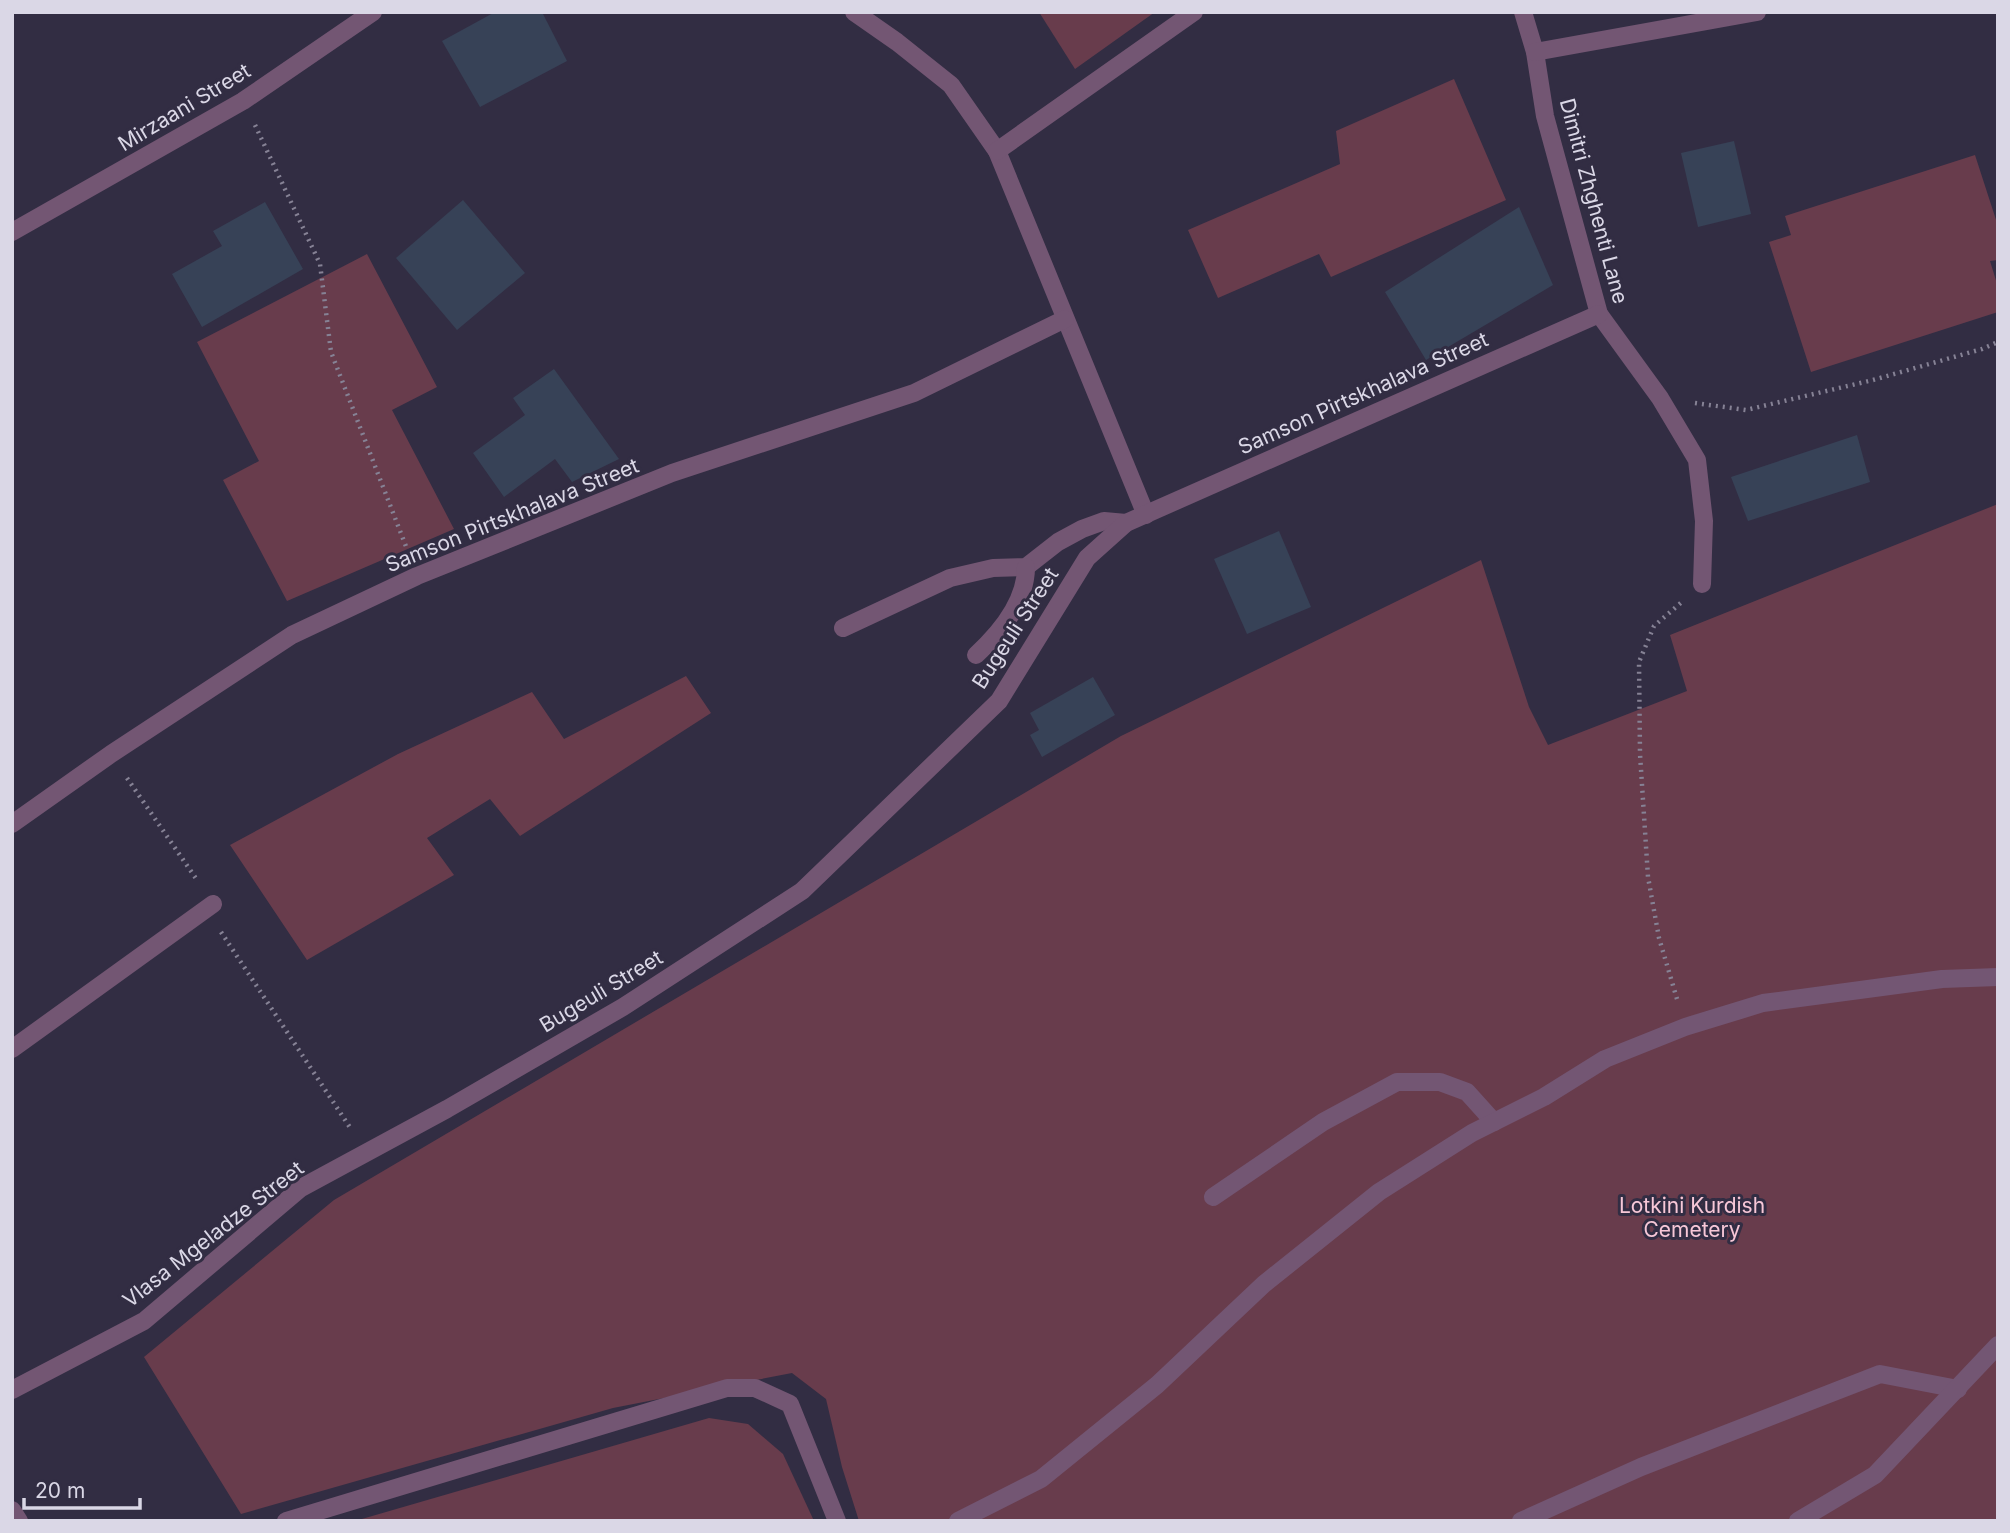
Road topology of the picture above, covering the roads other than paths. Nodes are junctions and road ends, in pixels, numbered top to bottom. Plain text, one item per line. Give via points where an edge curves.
1 (373, 12) edge
2 (854, 12) edge
3 (1194, 12) edge
4 (1523, 12) edge
5 (1757, 12) edge
6 (1535, 52) junction
7 (997, 150) junction
8 (12, 232) edge
9 (1599, 314) junction
10 (1065, 319) junction
11 (1146, 514) junction
12 (1126, 523) junction
13 (1026, 567) junction
14 (1702, 584) road end
15 (844, 628) dead end
16 (976, 655) dead end
17 (12, 824) edge
18 (213, 904) road end
19 (1998, 977) edge
20 (12, 1049) edge
21 (1494, 1122) junction
22 (367, 1152) joint
23 (1213, 1198) dead end
24 (1998, 1345) edge
25 (1958, 1389) junction
26 (12, 1390) edge
27 (12, 1510) edge
28 (19, 1521) edge
29 (286, 1521) edge
30 (837, 1521) edge
31 (958, 1521) edge
32 (1521, 1521) edge
33 (1798, 1521) edge

1 - 8 street, Mirzaani Street via 243,101
2 - 7 street via 951,85
3 - 7 street
4 - 6 street, Dimitri Zhghenti Lane
5 - 6 street
6 - 9 street, Dimitri Zhghenti Lane via 1545,116
7 - 10 street
9 - 11 street, Samson Pirtskhalava Street
9 - 14 street, Dimitri Zhghenti Lane via 1660,398 1697,460 1704,521
10 - 11 street
10 - 17 street, Samson Pirtskhalava Street via 914,393 672,473 417,576 292,635
11 - 12 street, Bugeuli Street
12 - 13 street via 1104,521 1082,529
12 - 22 street, Bugeuli Street via 1087,558 999,701 802,891 623,1007
13 - 15 street via 993,568 950,578
13 - 16 street via 1019,600
18 - 20 street
19 - 21 street via 1942,979 1763,1003 1605,1059
21 - 23 street via 1467,1092 1440,1082 1398,1082 1323,1122
21 - 31 street via 1379,1192 1264,1284 1157,1385 1041,1479
22 - 26 street, Vlasa Mgeladze Street via 301,1188 144,1321
24 - 25 street
25 - 32 street via 1880,1374 1641,1467
25 - 33 street via 1875,1475
27 - 28 street
29 - 30 street via 727,1388 755,1388 790,1405

